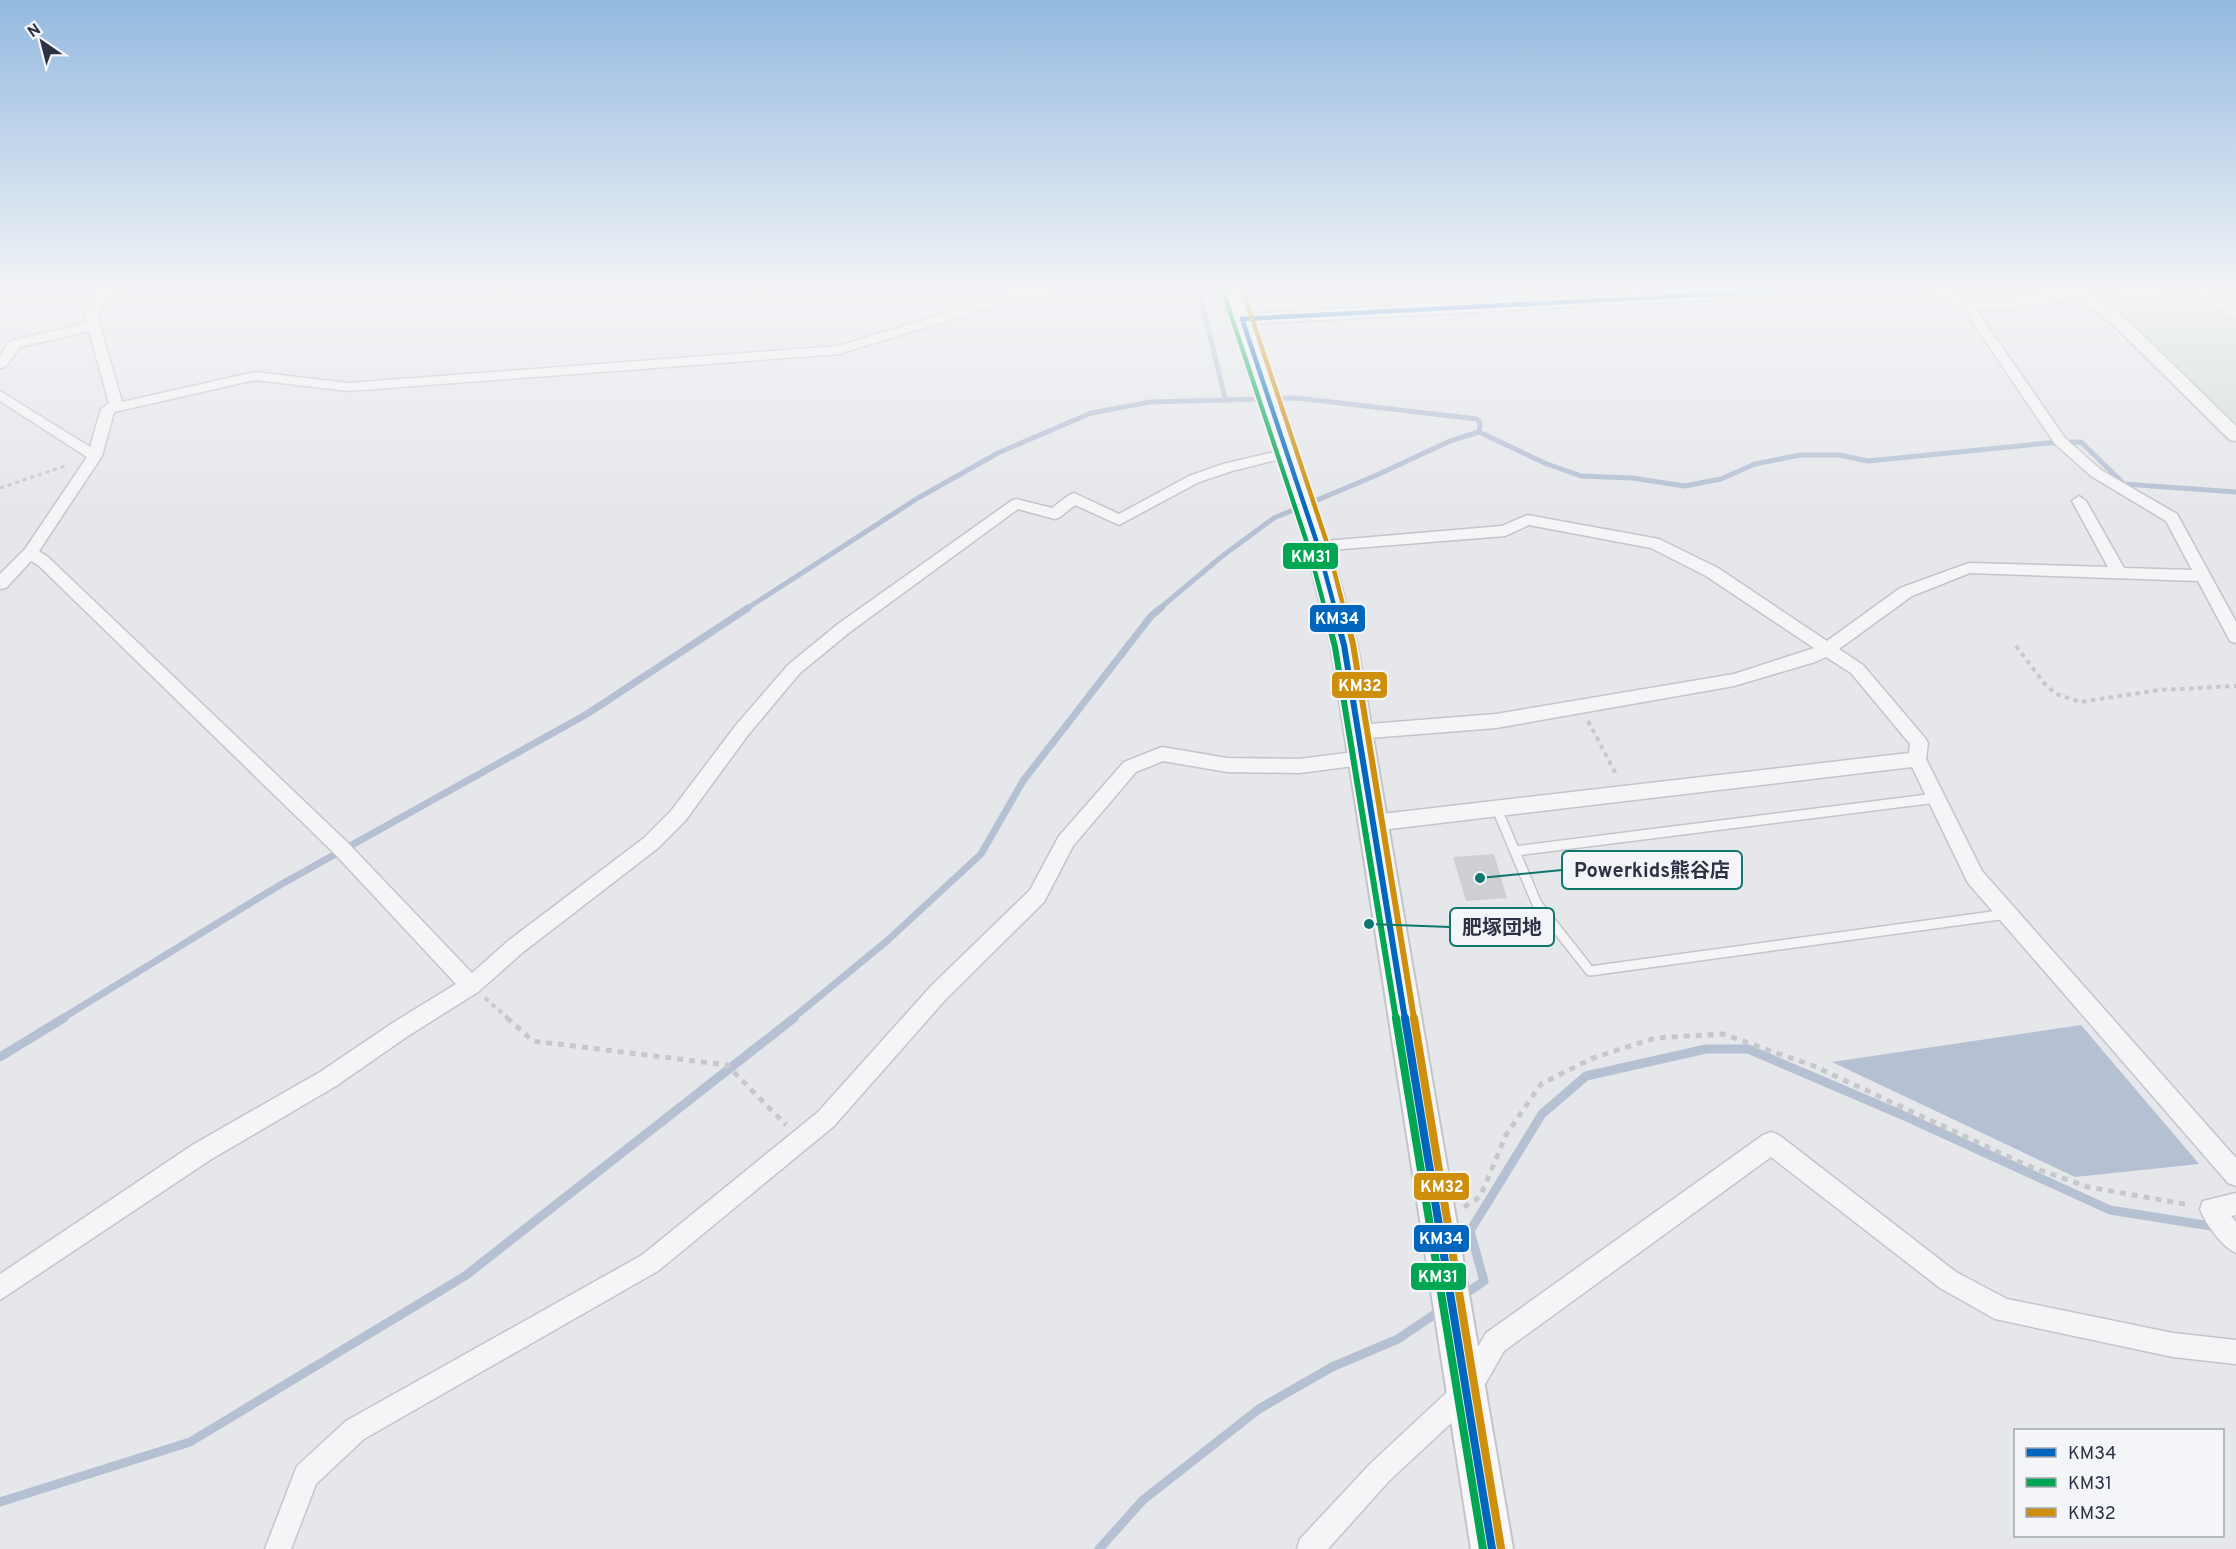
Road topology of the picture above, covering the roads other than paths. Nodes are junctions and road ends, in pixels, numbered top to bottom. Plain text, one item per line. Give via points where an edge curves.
1 (103, 363) edge
2 (663, 363) edge
3 (1257, 363) edge
4 (2006, 363) edge
5 (2162, 363) edge
6 (0, 395) edge
7 (108, 409) junction
8 (2236, 436) edge
9 (1287, 453) junction
10 (95, 456) junction
11 (2079, 501) dead end
12 (1318, 546) junction
13 (30, 553) junction
14 (2119, 573) junction
15 (2204, 576) junction
16 (0, 584) edge
17 (2230, 614) edge
18 (2236, 637) edge
19 (1827, 649) junction
20 (1360, 745) junction
21 (1917, 759) junction
22 (1936, 798) junction
23 (1497, 809) junction
24 (1373, 824) junction
25 (1515, 851) junction
26 (2007, 914) junction
27 (471, 986) junction
28 (2236, 1175) edge
29 (2236, 1204) edge
30 (2236, 1241) edge
31 (0, 1288) edge
32 (2236, 1352) edge
33 (1467, 1391) junction
34 (278, 1549) edge
35 (1310, 1549) edge
36 (1492, 1549) edge

1 - 7 street via 116,404
2 - 7 street via 348,387 255,376
3 - 9 main road
4 - 15 street via 2060,441 2097,472 2172,518
5 - 8 street
6 - 10 street
7 - 10 street
9 - 12 main road
9 - 27 street via 1194,479 1119,520 1074,498 1055,514 1016,504 844,628 794,669 741,730 678,816 651,843 515,947
10 - 13 street
11 - 14 street
12 - 19 street via 1505,531 1527,520 1654,543 1712,572
12 - 20 main road via 1344,645
13 - 16 street
13 - 27 street via 43,561 340,846
14 - 15 street
14 - 19 street via 1970,568 1906,592
15 - 17 street
17 - 18 street
19 - 20 street via 1734,680
19 - 21 street via 1857,669 1919,743
20 - 24 main road
20 - 34 street via 1299,766 1227,765 1162,754 1130,767 1066,841 1037,896 939,992 826,1119 650,1263 355,1430 306,1475
21 - 22 street
21 - 23 street
22 - 25 lane
22 - 26 street via 1975,877
23 - 24 street
23 - 25 lane
24 - 33 main road
25 - 26 lane via 1537,904 1590,971
26 - 28 street
27 - 31 street via 328,1079 202,1152
29 - 30 street via 2212,1210
32 - 33 street via 2173,1345 2004,1310 1948,1280 1771,1143 1495,1342
33 - 35 street via 1380,1472
33 - 36 main road

